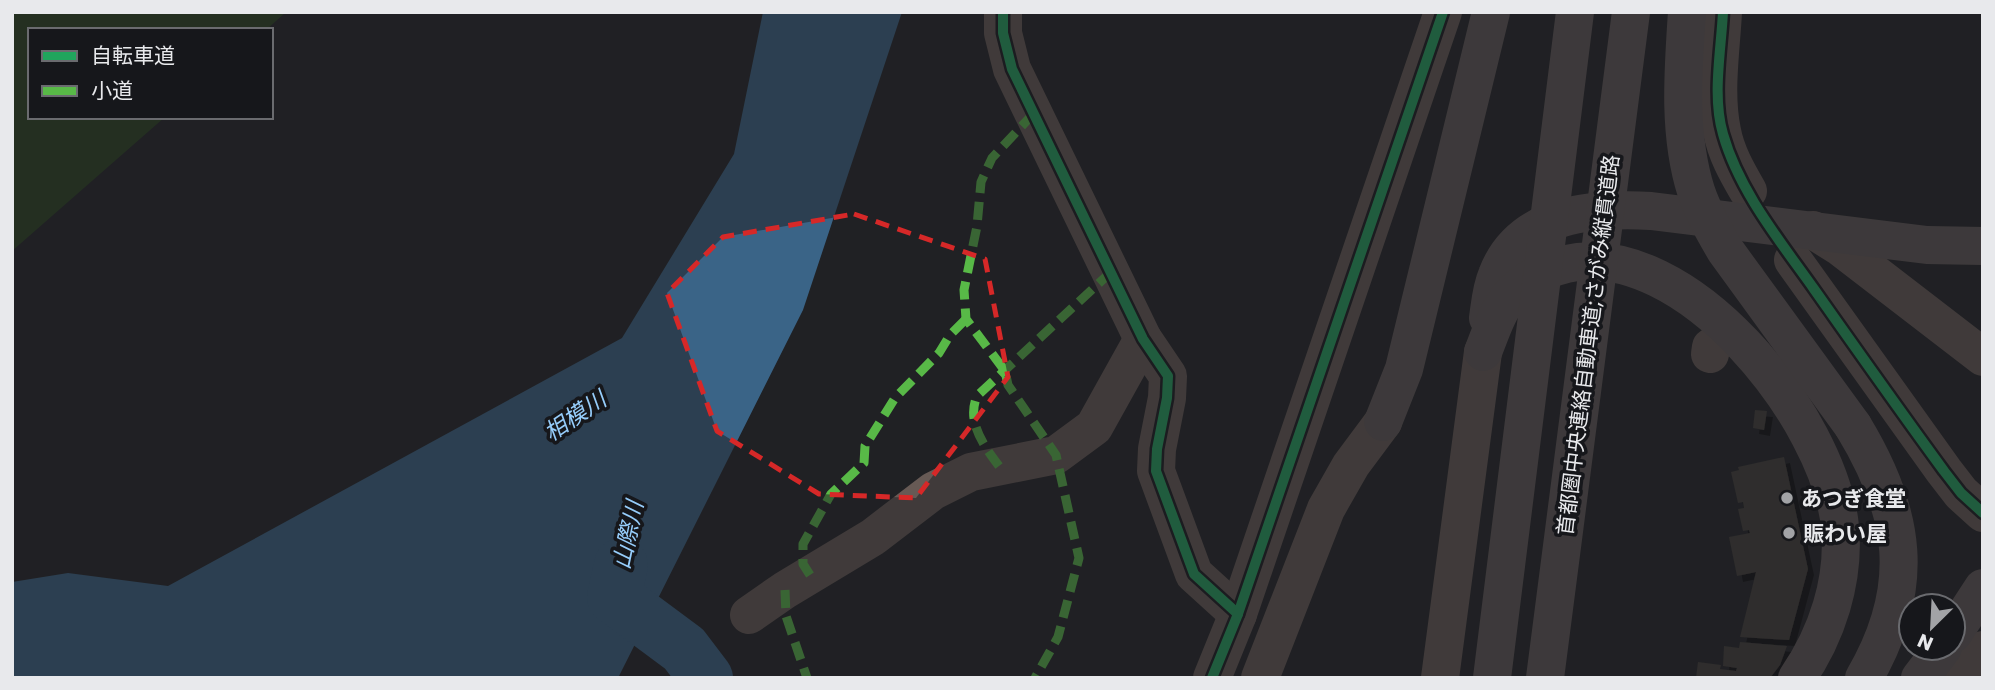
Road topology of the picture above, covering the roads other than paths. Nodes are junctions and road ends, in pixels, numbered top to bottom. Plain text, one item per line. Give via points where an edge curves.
1 (1003, 12) edge
2 (1443, 12) edge
3 (1491, 12) edge
4 (1575, 12) edge
5 (1631, 12) edge
6 (1688, 12) edge
7 (1723, 12) edge
8 (1748, 191) dead end
9 (1983, 246) edge
10 (1801, 269) junction
11 (1143, 339) junction
12 (1483, 352) junction
13 (1983, 357) edge
14 (1383, 422) joint
15 (1983, 513) edge
16 (1983, 589) edge
17 (1967, 613) edge
18 (1238, 614) junction
19 (749, 615) dead end
20 (1983, 650) edge
21 (1932, 662) edge
22 (1212, 678) edge
23 (1260, 678) edge
24 (1440, 678) edge
25 (1492, 678) edge
26 (1545, 678) edge
27 (1797, 678) edge
28 (1864, 678) edge
29 (1920, 678) edge
30 (1963, 678) edge

1 - 11 street via 1012,69
2 - 18 street
3 - 14 highway via 1404,369
4 - 25 highway, bridge
5 - 26 highway, 首都圏中央連絡自動車道;さがみ縦貫道路, bridge
6 - 28 highway, bridge via 1684,128 1696,192 1725,250 1872,456 1894,518 1899,548 1895,607
7 - 8 street via 1722,131
9 - 10 highway via 1927,245
10 - 12 highway via 1651,211 1583,212 1538,227 1506,257 1496,277
10 - 13 street via 1840,247
10 - 15 street via 1944,471
11 - 18 street via 1168,376 1156,471 1194,574
11 - 19 street via 1094,427 1056,455 971,472 933,491 873,537
12 - 24 street
12 - 27 highway via 1511,294 1528,279 1580,261 1638,268 1665,281 1688,295 1742,344 1797,412 1822,461 1840,525 1842,555 1830,613
14 - 23 street via 1326,509
16 - 17 highway
18 - 22 street
20 - 30 street
21 - 29 highway

